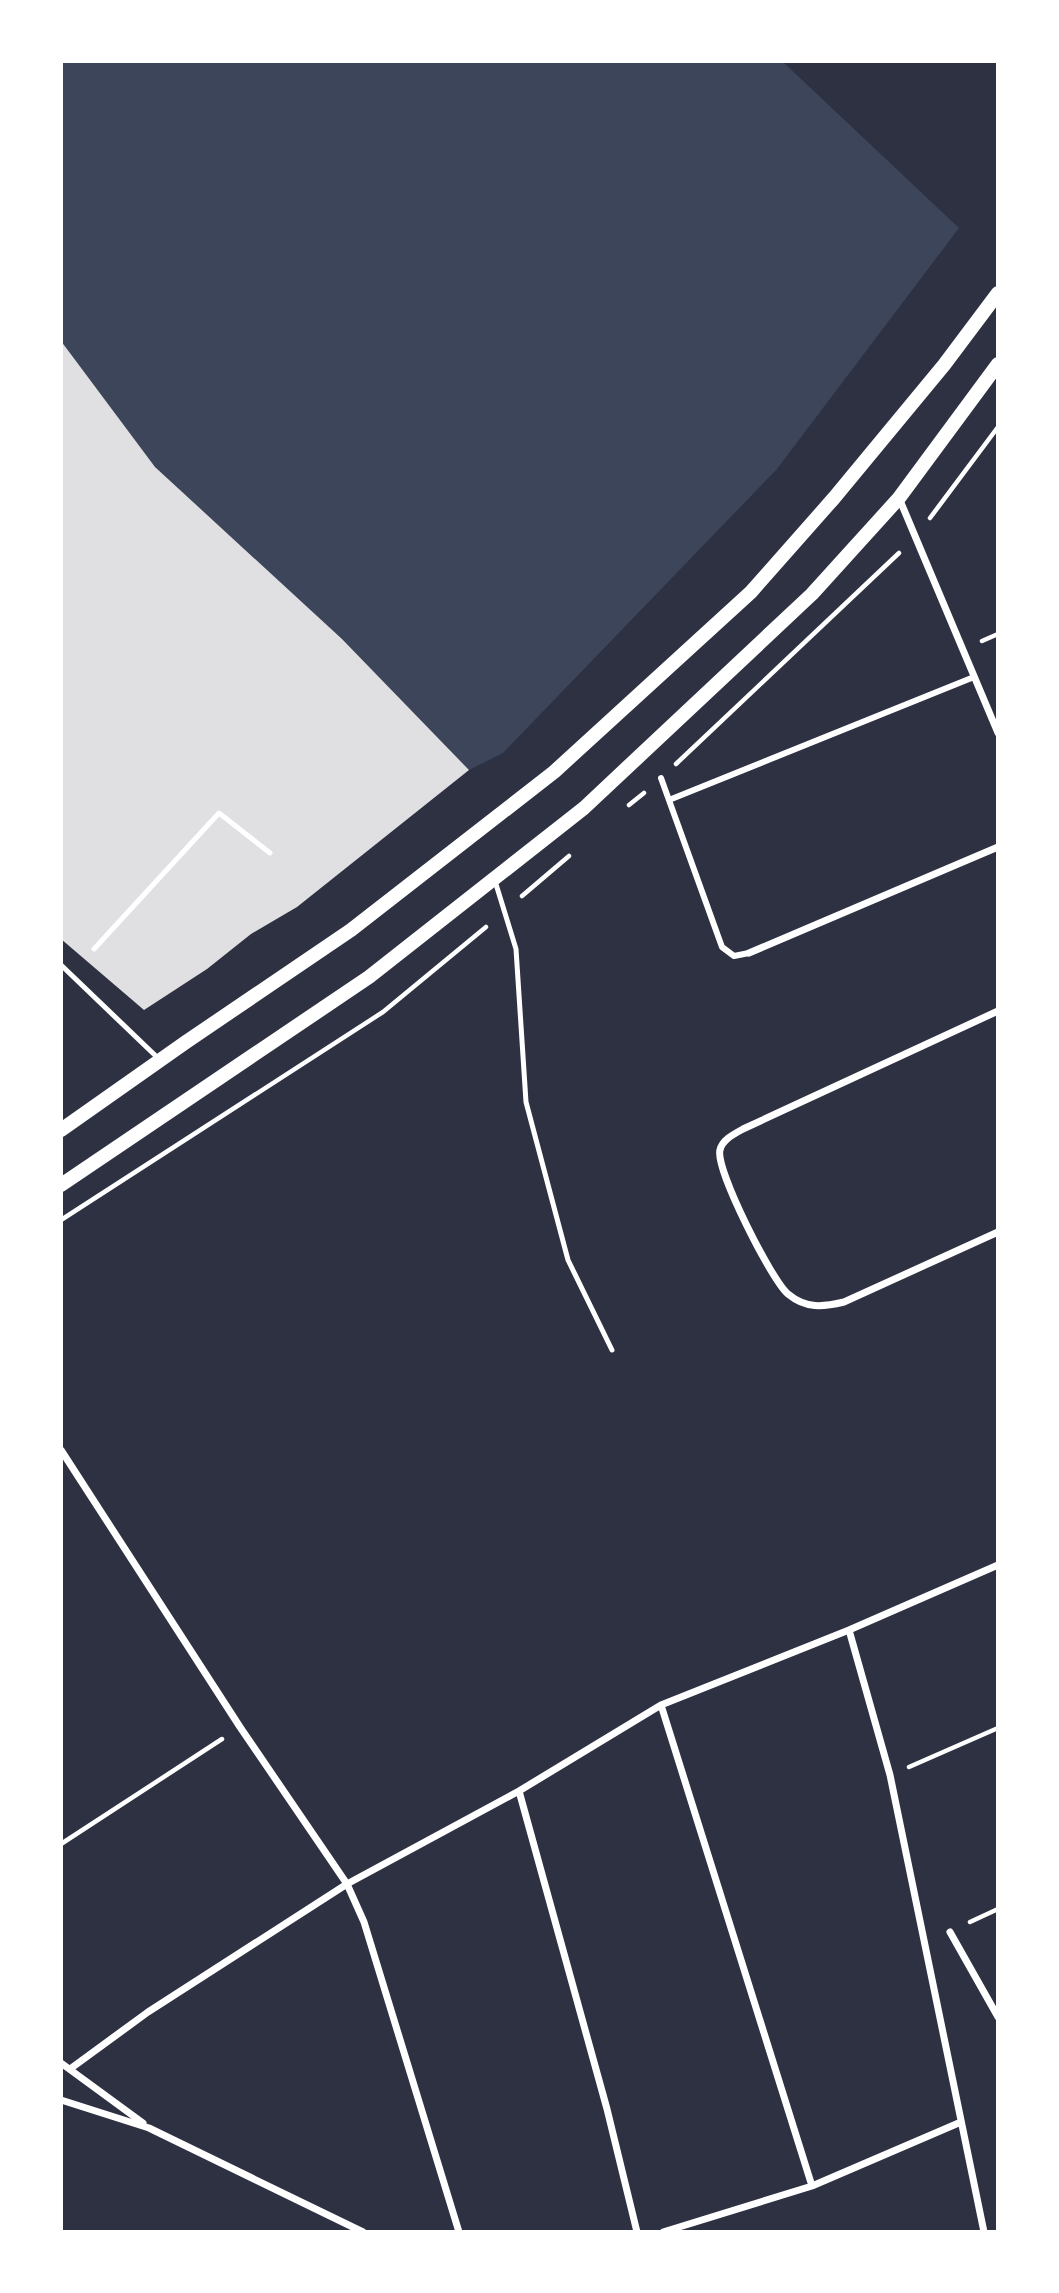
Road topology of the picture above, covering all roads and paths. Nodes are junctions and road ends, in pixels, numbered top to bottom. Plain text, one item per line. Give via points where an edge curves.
1 (998, 293) edge
2 (998, 365) edge
3 (899, 498) junction
4 (974, 677) junction
5 (998, 733) edge
6 (661, 778) dead end
7 (670, 800) junction
8 (998, 847) edge
9 (270, 853) dead end
10 (494, 878) junction
11 (94, 949) dead end
12 (749, 953) joint
13 (61, 965) edge
14 (998, 1011) edge
15 (160, 1060) junction
16 (61, 1130) edge
17 (61, 1185) edge
18 (998, 1232) edge
19 (611, 1350) dead end
20 (61, 1450) edge
21 (998, 1565) edge
22 (849, 1630) junction
23 (661, 1705) junction
24 (240, 1727) junction
25 (998, 1728) edge
26 (890, 1775) junction
27 (519, 1791) junction
28 (61, 1844) edge
29 (347, 1884) junction
30 (950, 1932) dead end
31 (998, 2017) edge
32 (61, 2063) edge
33 (70, 2069) junction
34 (61, 2100) edge
35 (961, 2122) junction
36 (149, 2128) junction
37 (812, 2186) junction
38 (363, 2232) edge
39 (459, 2232) edge
40 (637, 2232) edge
41 (663, 2232) edge
42 (985, 2232) edge

1 - 15 main road via 936,375 751,592 648,687 554,772 351,930
2 - 3 main road
3 - 4 street
3 - 10 main road via 812,594 584,808
4 - 5 street
4 - 7 street
6 - 7 street
7 - 12 street via 722,947 734,956
8 - 12 street
9 - 11 lane via 219,813
10 - 17 main road via 369,977
10 - 19 lane via 516,949 526,1102 568,1259
13 - 15 lane
14 - 18 street via 743,1129 725,1140 720,1163 771,1272 788,1294 806,1304 823,1307 844,1302
15 - 16 main road
20 - 24 street
21 - 22 street
22 - 23 street
22 - 26 street
23 - 27 street
23 - 37 street
24 - 28 path
24 - 29 street
25 - 26 path
26 - 35 street
27 - 29 street
27 - 40 street
29 - 33 street via 148,2012
29 - 39 street via 364,1922
30 - 31 street
32 - 33 street
33 - 36 street
34 - 36 street
35 - 37 street
35 - 42 street
36 - 38 street
37 - 41 street

